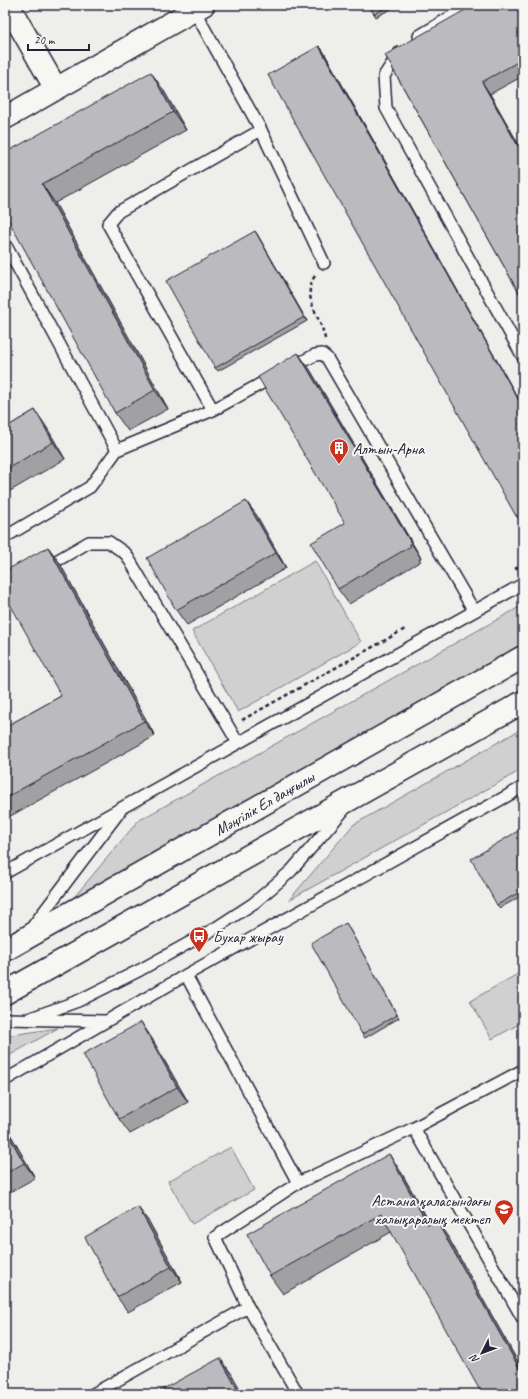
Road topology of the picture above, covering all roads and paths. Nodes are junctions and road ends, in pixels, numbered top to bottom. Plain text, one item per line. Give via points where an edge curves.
1 (8, 5) edge
2 (472, 5) edge
3 (198, 7) edge
4 (56, 89) junction
5 (5, 118) edge
6 (261, 130) junction
7 (5, 244) edge
8 (324, 263) joint
9 (322, 354) junction
10 (523, 357) edge
11 (213, 410) junction
12 (118, 450) junction
13 (5, 537) edge
14 (523, 564) edge
15 (37, 571) edge
16 (510, 571) dead end
17 (523, 584) edge
18 (474, 611) junction
19 (410, 627) dead end
20 (523, 657) edge
21 (523, 702) edge
22 (228, 727) junction
23 (238, 743) junction
24 (523, 787) edge
25 (355, 796) junction
26 (122, 808) junction
27 (5, 873) edge
28 (12, 945) edge
29 (186, 975) junction
30 (5, 993) edge
31 (5, 1019) edge
32 (28, 1019) junction
33 (106, 1021) junction
34 (523, 1070) edge
35 (5, 1080) edge
36 (414, 1128) junction
37 (298, 1183) junction
38 (248, 1308) junction
39 (523, 1319) edge
40 (93, 1394) edge
41 (298, 1394) edge

1 - 4 main road
2 - 10 lane via 407,43 384,76 386,108
3 - 4 main road
3 - 6 lane
4 - 5 main road
6 - 8 lane
6 - 11 lane via 118,212 108,224
7 - 12 lane
8 - 9 path via 311,281 309,294 324,330 325,345
9 - 11 lane via 315,355
9 - 18 lane via 327,358
11 - 12 lane
12 - 13 lane via 90,487
14 - 16 path
15 - 22 lane via 89,542 109,542 126,554
17 - 18 lane
18 - 23 lane
19 - 22 path
20 - 28 main road, Мәңгілік Ел даңғылы
21 - 25 main road
22 - 23 lane
23 - 26 lane
24 - 29 lane
25 - 30 main road
25 - 32 lane via 291,871 254,903 214,929 140,970 78,1001
26 - 27 lane
26 - 28 lane
29 - 33 lane
29 - 37 lane
31 - 32 lane
32 - 33 lane
33 - 35 lane
34 - 36 lane
36 - 37 lane
36 - 39 lane
37 - 38 lane via 215,1237
38 - 40 lane
38 - 41 lane

